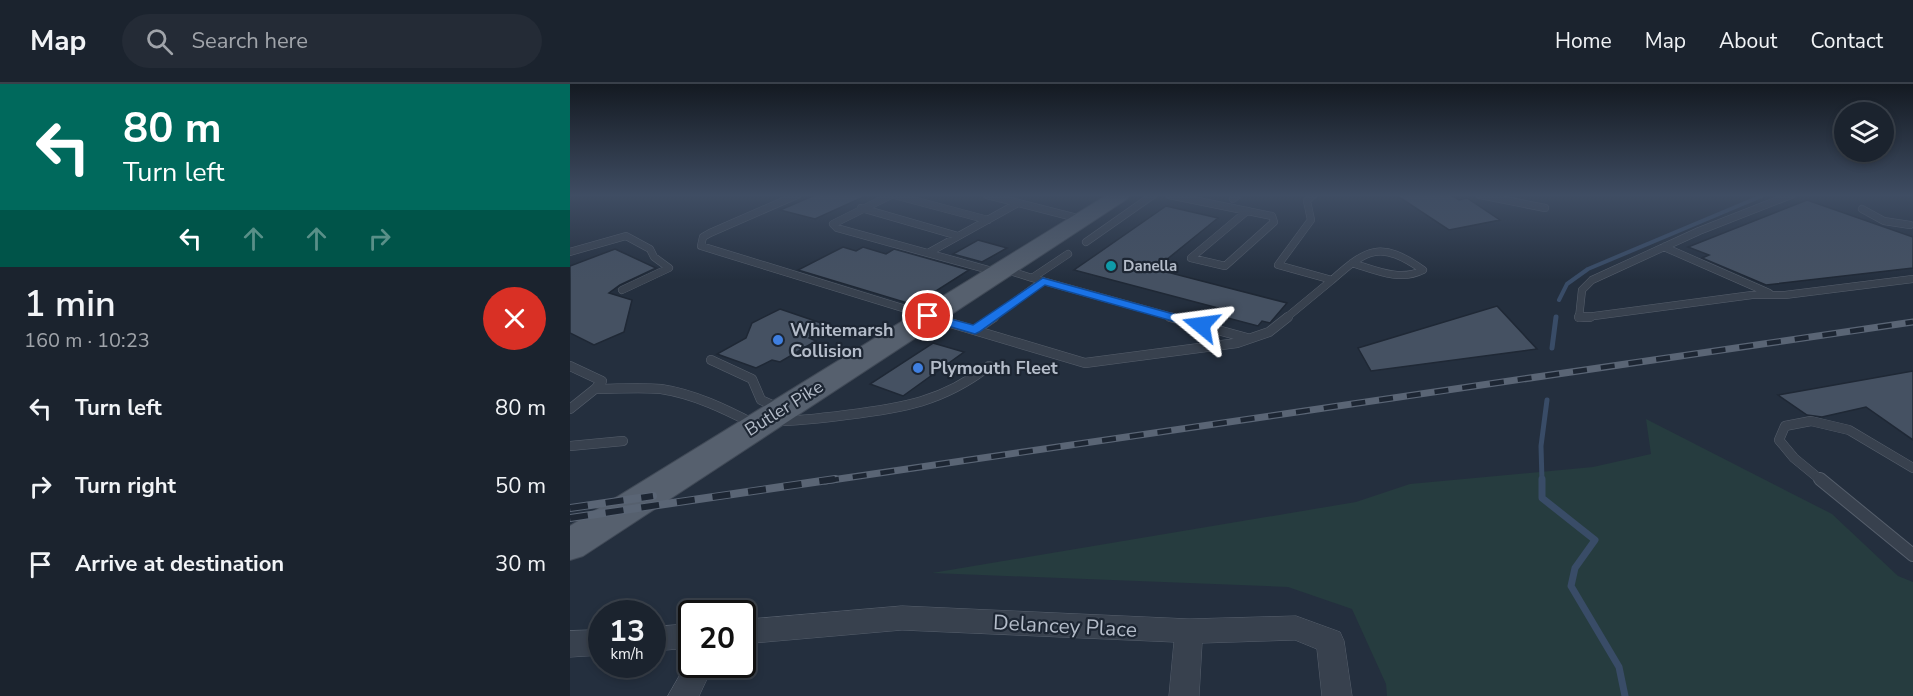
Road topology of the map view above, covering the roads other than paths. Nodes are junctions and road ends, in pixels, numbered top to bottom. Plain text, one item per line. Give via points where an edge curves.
1 (732, 224) edge
2 (832, 224) edge
3 (915, 224) edge
4 (981, 224) edge
5 (1066, 224) edge
6 (1091, 224) edge
7 (1097, 224) edge
8 (1232, 224) edge
9 (1272, 224) edge
10 (1308, 224) edge
11 (1721, 224) edge
12 (1901, 224) edge
13 (1910, 225) dead end
14 (1083, 231) junction
15 (958, 236) junction
16 (1664, 247) junction
17 (570, 252) edge
18 (928, 253) junction
19 (1068, 254) dead end
20 (1352, 263) junction
21 (1000, 271) junction
22 (1032, 278) junction
23 (1913, 279) edge
24 (1332, 280) junction
25 (1043, 281) junction
26 (622, 290) dead end
27 (1774, 295) junction
28 (916, 312) junction
29 (975, 330) junction
30 (1246, 338) junction
31 (711, 360) dead end
32 (570, 366) edge
33 (989, 366) dead end
34 (595, 389) junction
35 (570, 409) edge
36 (767, 419) junction
37 (623, 441) dead end
38 (570, 446) edge
39 (1913, 468) edge
40 (570, 545) edge
41 (1913, 555) edge
42 (756, 631) edge
43 (1189, 631) junction
44 (588, 643) edge
45 (570, 644) edge
46 (693, 678) edge
47 (683, 696) edge
48 (1184, 696) edge
49 (1337, 696) edge

1 - 28 lane via 703,237 701,246
2 - 18 lane
3 - 15 lane
4 - 15 lane
5 - 14 lane
6 - 14 main road, Butler Pike
7 - 14 lane
8 - 9 lane via 1191,258 1225,266
10 - 24 lane via 1278,265
11 - 16 lane
12 - 13 lane
14 - 21 main road, Butler Pike
15 - 18 lane
16 - 27 lane
16 - 27 lane via 1592,279 1582,290 1579,318
17 - 26 lane via 626,236 650,249 669,268
18 - 21 lane
19 - 22 lane
20 - 20 lane via 1375,250 1423,270 1416,276 1398,276
20 - 24 lane
21 - 22 lane
21 - 28 main road, Butler Pike
22 - 25 lane
23 - 27 lane
24 - 30 lane via 1269,332
25 - 29 lane
25 - 30 lane
28 - 29 lane
28 - 36 main road, Butler Pike
29 - 30 lane via 1085,363 1237,343
31 - 36 lane via 752,379
32 - 34 lane via 602,381
33 - 36 lane via 967,385 914,407 797,422
34 - 35 lane
34 - 36 lane via 672,391
36 - 40 main road, Butler Pike
37 - 38 lane
39 - 41 lane via 1849,430 1811,422 1785,426 1779,440 1794,458
42 - 43 street, Delancey Place via 902,618
43 - 48 street
43 - 49 street, Delancey Place via 1296,628 1330,641
44 - 45 street
46 - 47 street

